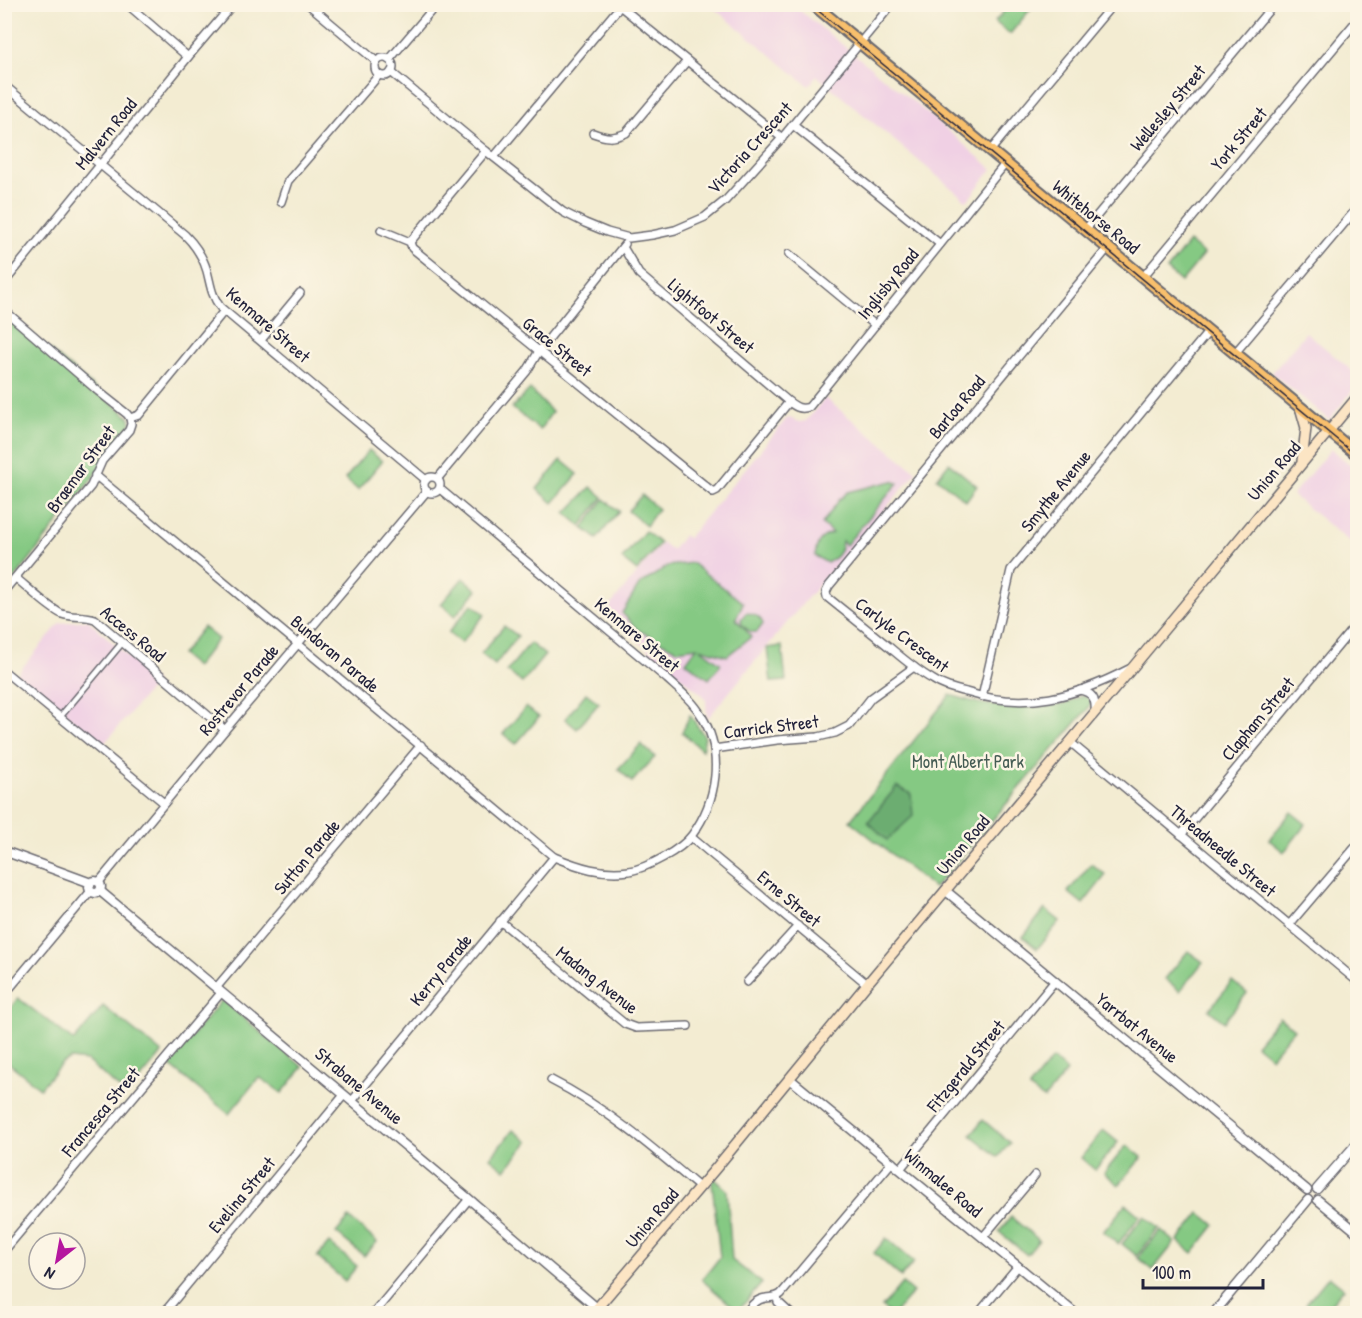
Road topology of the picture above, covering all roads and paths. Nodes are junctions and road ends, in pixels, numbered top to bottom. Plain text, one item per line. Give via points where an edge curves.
1 (127, 4) edge
2 (232, 4) edge
3 (308, 4) edge
4 (437, 4) edge
5 (813, 4) edge
6 (892, 4) edge
7 (1113, 4) edge
8 (1274, 4) edge
9 (621, 5) edge
10 (1358, 19) edge
11 (860, 43) junction
12 (188, 57) junction
13 (389, 60) junction
14 (687, 61) junction
15 (377, 62) junction
16 (391, 72) junction
17 (379, 75) junction
18 (4, 85) edge
19 (793, 125) junction
20 (593, 133) dead end
21 (782, 138) junction
22 (486, 151) junction
23 (990, 151) junction
24 (494, 157) junction
25 (1005, 164) junction
26 (101, 165) junction
27 (281, 202) dead end
28 (1358, 207) edge
29 (381, 230) dead end
30 (1086, 230) junction
31 (629, 238) junction
32 (410, 242) junction
33 (940, 244) junction
34 (622, 247) junction
35 (1108, 248) junction
36 (789, 254) dead end
37 (1143, 277) junction
38 (4, 284) edge
39 (300, 293) dead end
40 (4, 310) edge
41 (224, 311) junction
42 (875, 325) junction
43 (1209, 331) junction
44 (261, 340) junction
45 (539, 351) junction
46 (1235, 354) junction
47 (1358, 396) edge
48 (789, 402) junction
49 (1300, 407) junction
50 (130, 418) junction
51 (1329, 431) junction
52 (1358, 455) edge
53 (1301, 464) junction
54 (95, 475) junction
55 (438, 478) junction
56 (426, 480) junction
57 (440, 489) junction
58 (427, 491) junction
59 (16, 578) junction
60 (829, 585) joint
61 (4, 591) edge
62 (1358, 622) edge
63 (122, 643) junction
64 (299, 644) junction
65 (914, 667) junction
66 (1133, 667) junction
67 (4, 671) edge
68 (1080, 690) junction
69 (981, 697) junction
70 (1095, 712) junction
71 (60, 717) junction
72 (225, 730) junction
73 (1070, 742) junction
74 (421, 745) junction
75 (714, 749) junction
76 (164, 803) junction
77 (1181, 835) junction
78 (691, 837) junction
79 (1358, 844) edge
80 (4, 851) edge
81 (554, 858) junction
82 (95, 887) junction
83 (946, 891) junction
84 (500, 921) junction
85 (1289, 925) junction
86 (798, 926) junction
87 (747, 982) dead end
88 (1054, 982) junction
89 (1358, 982) edge
90 (867, 984) junction
91 (219, 990) junction
92 (4, 995) edge
93 (688, 1026) dead end
94 (790, 1079) junction
95 (550, 1080) dead end
96 (344, 1095) junction
97 (352, 1101) junction
98 (1358, 1142) edge
99 (892, 1162) junction
100 (900, 1169) junction
101 (1035, 1175) dead end
102 (699, 1187) junction
103 (1317, 1189) junction
104 (1307, 1190) junction
105 (469, 1199) junction
106 (1308, 1200) junction
107 (1318, 1200) junction
108 (1358, 1233) edge
109 (983, 1238) junction
110 (4, 1251) edge
111 (1018, 1266) junction
112 (777, 1297) junction
113 (594, 1311) edge
114 (163, 1314) edge
115 (373, 1314) edge
116 (745, 1314) edge
117 (791, 1314) edge
118 (978, 1314) edge
119 (1076, 1314) edge
120 (1213, 1314) edge

1 - 12 street
2 - 12 street, Malvern Road
3 - 15 street
4 - 13 street
5 - 11 main road, Whitehorse Road
6 - 11 street, Victoria Crescent
7 - 23 street
8 - 30 street, Wellesley Street
9 - 14 street
9 - 24 street
10 - 37 street, York Street
11 - 19 street, Victoria Crescent
11 - 23 main road, Whitehorse Road
12 - 26 street, Malvern Road
13 - 15 street
13 - 16 street
14 - 20 street via 626,133 617,137
14 - 21 street
15 - 17 street
16 - 17 street
16 - 22 street, Victoria Crescent
17 - 27 street via 288,181
18 - 26 street, Kenmare Street
19 - 21 street, Victoria Crescent
19 - 33 street
21 - 31 street, Victoria Crescent via 733,193 705,217 675,230
22 - 24 street, Victoria Crescent
22 - 32 street
23 - 25 main road, Whitehorse Road
24 - 31 street, Victoria Crescent via 563,212 585,224
25 - 30 main road, Whitehorse Road
25 - 33 street, Inglisby Road
26 - 38 street, Malvern Road
26 - 41 street, Kenmare Street via 194,244 207,271 213,298
28 - 46 street
29 - 32 street, Grace Street
30 - 35 main road, Whitehorse Road
31 - 34 street
32 - 45 street, Grace Street via 412,248
33 - 42 street, Inglisby Road
34 - 45 street
34 - 48 street, Lightfoot Street via 639,274
35 - 37 main road, Whitehorse Road
35 - 60 street, Barloa Road
36 - 42 street
37 - 43 main road, Whitehorse Road
39 - 44 street
40 - 50 street
41 - 44 street, Kenmare Street
41 - 50 street, Braemar Street via 139,416
42 - 48 street, Inglisby Road via 809,406 803,409
43 - 46 main road, Whitehorse Road
43 - 69 street, Smythe Avenue via 1011,570
44 - 56 street, Kenmare Street
45 - 48 street, Grace Street via 713,492
45 - 55 street via 527,371
46 - 49 main road, Whitehorse Road
47 - 51 main road, Union Road
49 - 51 main road, Whitehorse Road
49 - 53 main road via 1306,428
50 - 54 street, Braemar Street via 129,430
51 - 52 main road, Whitehorse Road
51 - 53 main road, Union Road
53 - 66 main road, Union Road
54 - 59 street, Braemar Street via 91,486
54 - 64 street, Bundoran Parade
55 - 56 street
55 - 57 street
56 - 58 street
57 - 58 street via 435,493
57 - 75 street, Kenmare Street via 667,679 702,716
58 - 64 street, Rostrevor Parade
59 - 61 street, Braemar Street
59 - 63 street, Access Road via 58,612 95,619
60 - 65 street, Carlyle Crescent via 827,597
62 - 77 street, Clapham Street
63 - 71 street
63 - 72 street, Access Road
64 - 72 street, Rostrevor Parade
64 - 74 street, Bundoran Parade
65 - 69 street, Carlyle Crescent via 933,680
65 - 75 street, Carrick Street via 872,698 849,726 835,733
66 - 68 street, Carlyle Crescent
66 - 70 main road, Union Road
67 - 71 street
68 - 69 street, Carlyle Crescent via 1043,700 1013,702
68 - 70 street via 1093,697
70 - 73 main road, Union Road
71 - 76 street
72 - 76 street, Rostrevor Parade
73 - 77 street, Threadneedle Street
73 - 83 main road, Union Road
74 - 81 street, Bundoran Parade
74 - 91 street, Sutton Parade
75 - 78 street, Kenmare Street via 715,785
76 - 82 street, Rostrevor Parade
77 - 85 street, Threadneedle Street
78 - 81 street via 659,860 628,871 600,872
78 - 86 street, Erne Street
79 - 85 street
80 - 82 street, Strabane Avenue
81 - 84 street, Kerry Parade
82 - 91 street, Strabane Avenue
82 - 92 street, Rostrevor Parade
83 - 88 street, Yarrbat Avenue
83 - 90 main road, Union Road
84 - 93 street, Madang Avenue via 625,1024 636,1028
84 - 97 street, Kerry Parade
85 - 89 street, Threadneedle Street
86 - 87 street
86 - 90 street, Erne Street
88 - 100 street, Fitzgerald Street
88 - 104 street, Yarrbat Avenue
90 - 94 main road, Union Road
91 - 96 street, Strabane Avenue
91 - 110 street, Francesca Street
94 - 99 street, Winmalee Road
94 - 102 main road, Union Road
95 - 102 street via 571,1090 645,1142
96 - 97 street, Strabane Avenue
96 - 114 street, Evelina Street
97 - 105 street, Strabane Avenue
98 - 103 street
99 - 100 street, Winmalee Road
99 - 112 street
100 - 109 street, Winmalee Road
101 - 109 street
102 - 113 main road, Union Road
103 - 104 street
103 - 107 street
104 - 106 street
105 - 113 street, Strabane Avenue
105 - 115 street
106 - 107 street
106 - 120 street
107 - 108 street
109 - 111 street, Winmalee Road
111 - 118 street
111 - 119 street, Winmalee Road
112 - 116 street via 756,1301
112 - 117 street

